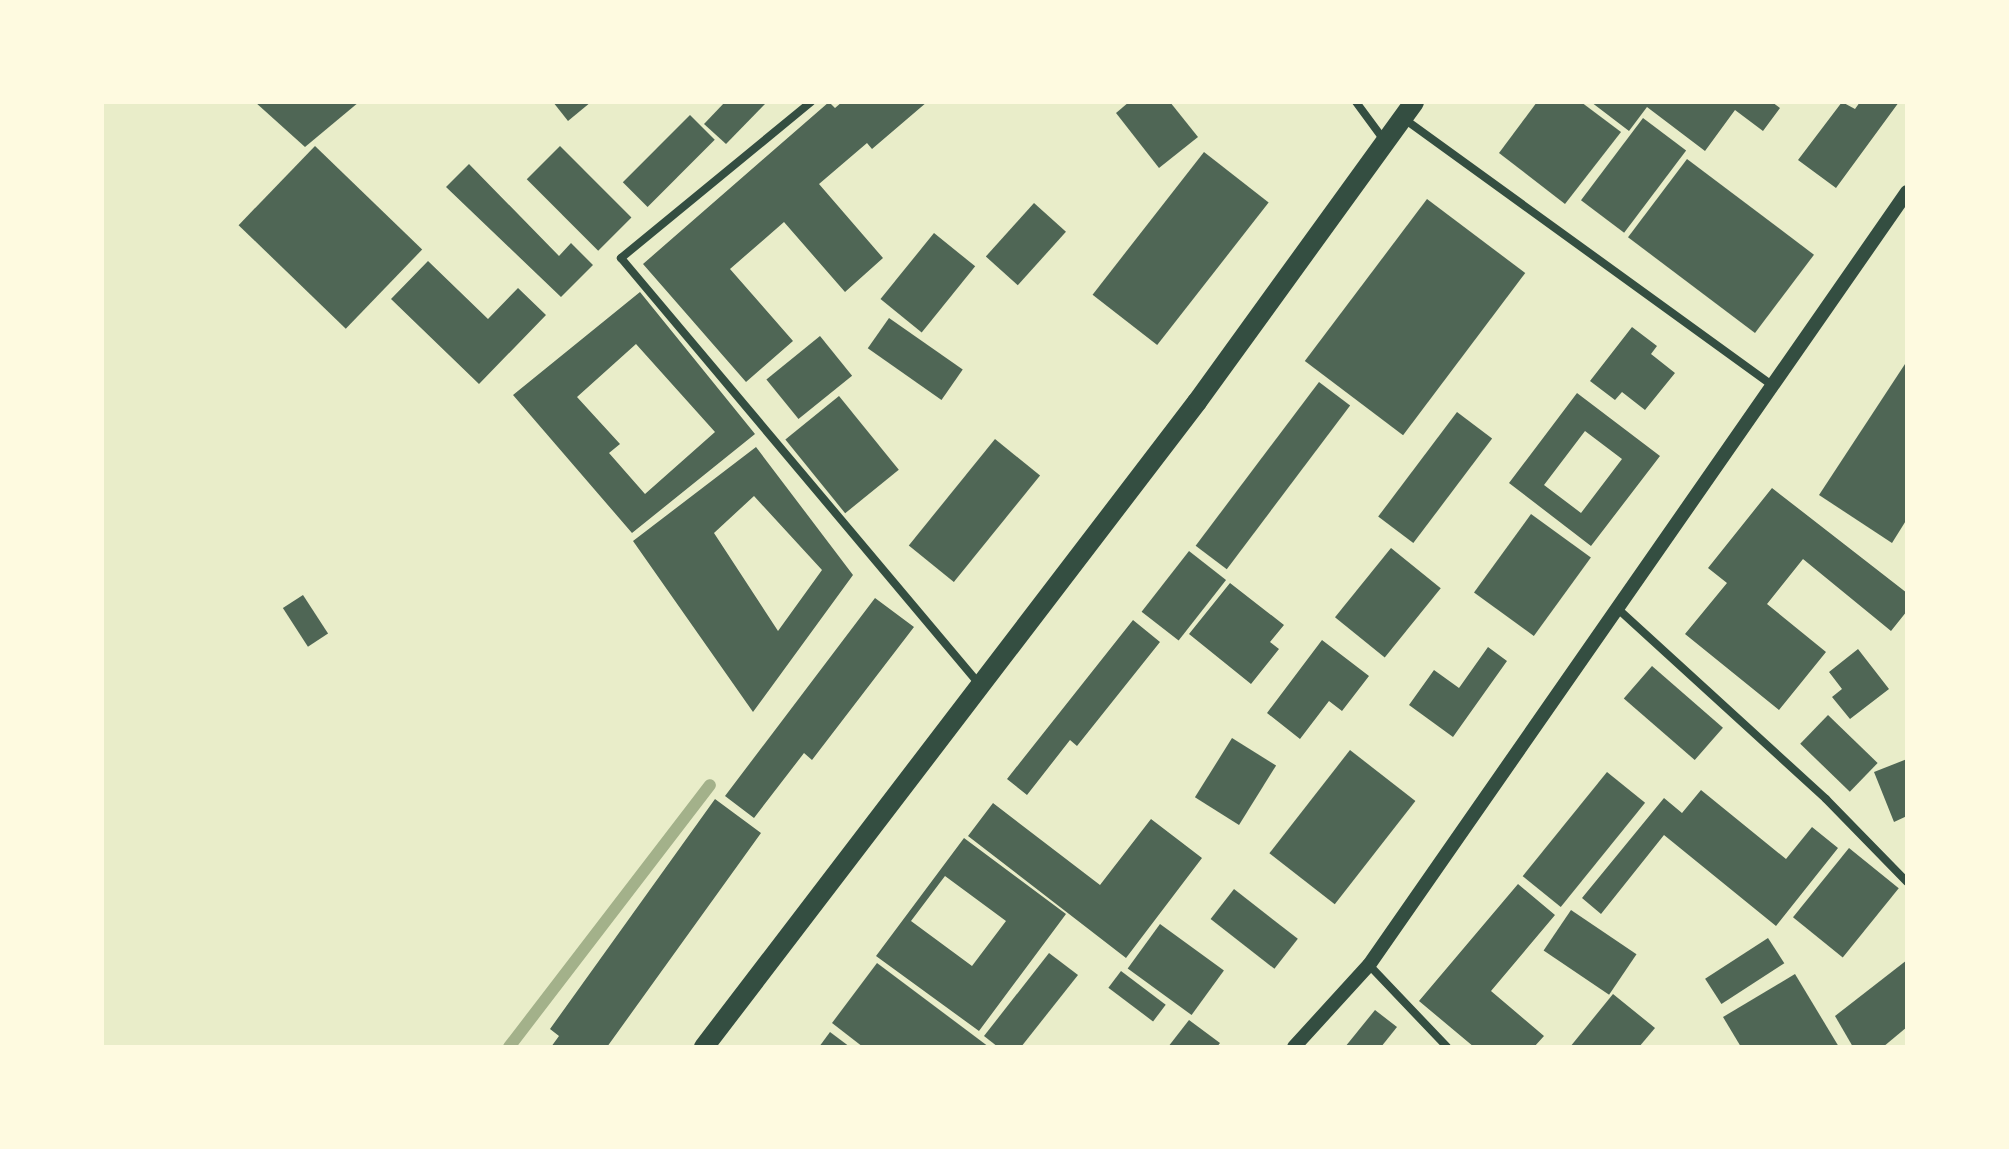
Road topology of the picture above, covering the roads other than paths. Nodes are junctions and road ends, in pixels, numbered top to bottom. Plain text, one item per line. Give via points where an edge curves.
1 (811, 102) edge
2 (1356, 102) edge
3 (1408, 110) edge
4 (1385, 142) junction
5 (1907, 192) edge
6 (1773, 386) junction
7 (1618, 609) junction
8 (981, 686) junction
9 (1907, 882) edge
10 (1369, 965) junction
11 (704, 1047) edge
12 (1294, 1047) edge
13 (1447, 1047) edge

1 - 8 street via 621,258
2 - 4 street
3 - 4 main road
3 - 6 street
4 - 8 main road via 1197,402
5 - 6 street
6 - 7 street
7 - 9 street via 1826,799
7 - 10 street
8 - 11 main road
10 - 12 street
10 - 13 street

